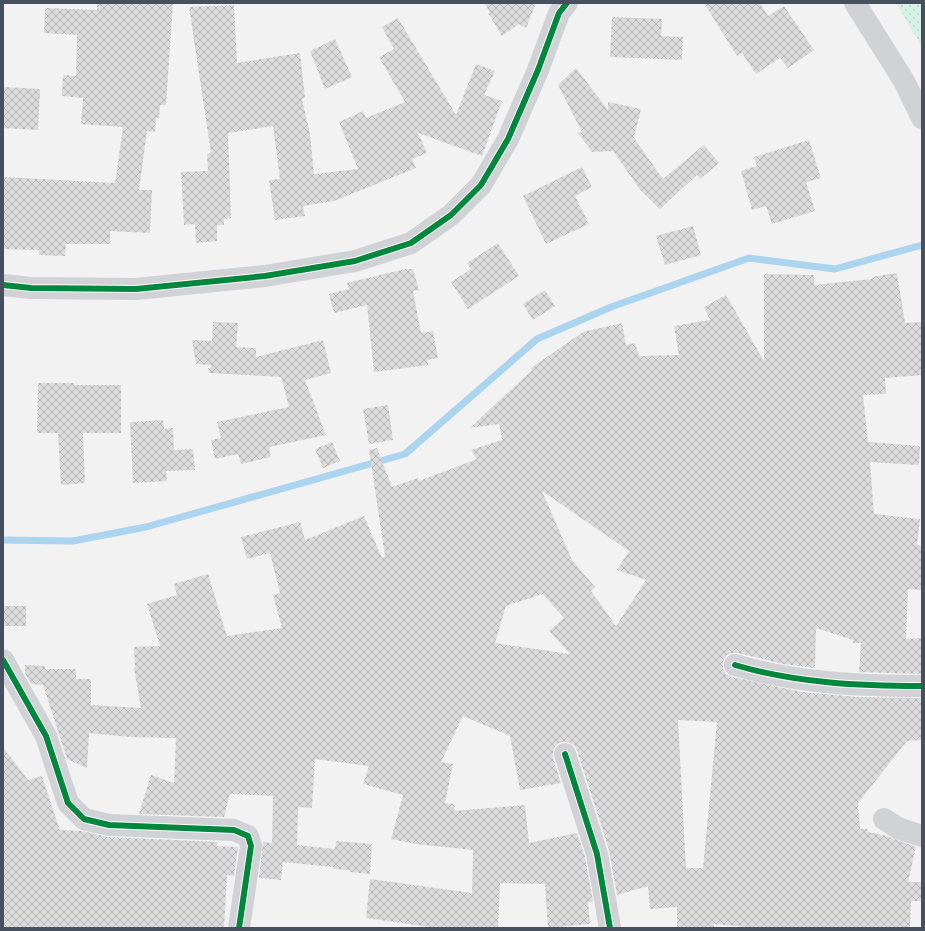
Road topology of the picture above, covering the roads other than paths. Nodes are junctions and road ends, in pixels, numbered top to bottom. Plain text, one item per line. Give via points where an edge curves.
1 (567, 3) edge
2 (855, 3) edge
3 (922, 118) edge
4 (3, 285) edge
5 (3, 660) edge
6 (736, 665) dead end
7 (922, 686) edge
8 (565, 754) dead end
9 (884, 819) dead end
10 (922, 836) edge
11 (239, 928) edge
12 (610, 928) edge

1 - 4 street via 559,13 508,139 481,185 451,215 411,243 355,261 265,276 136,289 31,288
2 - 3 street via 904,81
5 - 11 street via 46,736 68,803 84,819 109,825 234,830 248,836 251,846
6 - 7 street via 762,673 797,678 877,686
8 - 12 street via 597,854
9 - 10 street via 898,828

